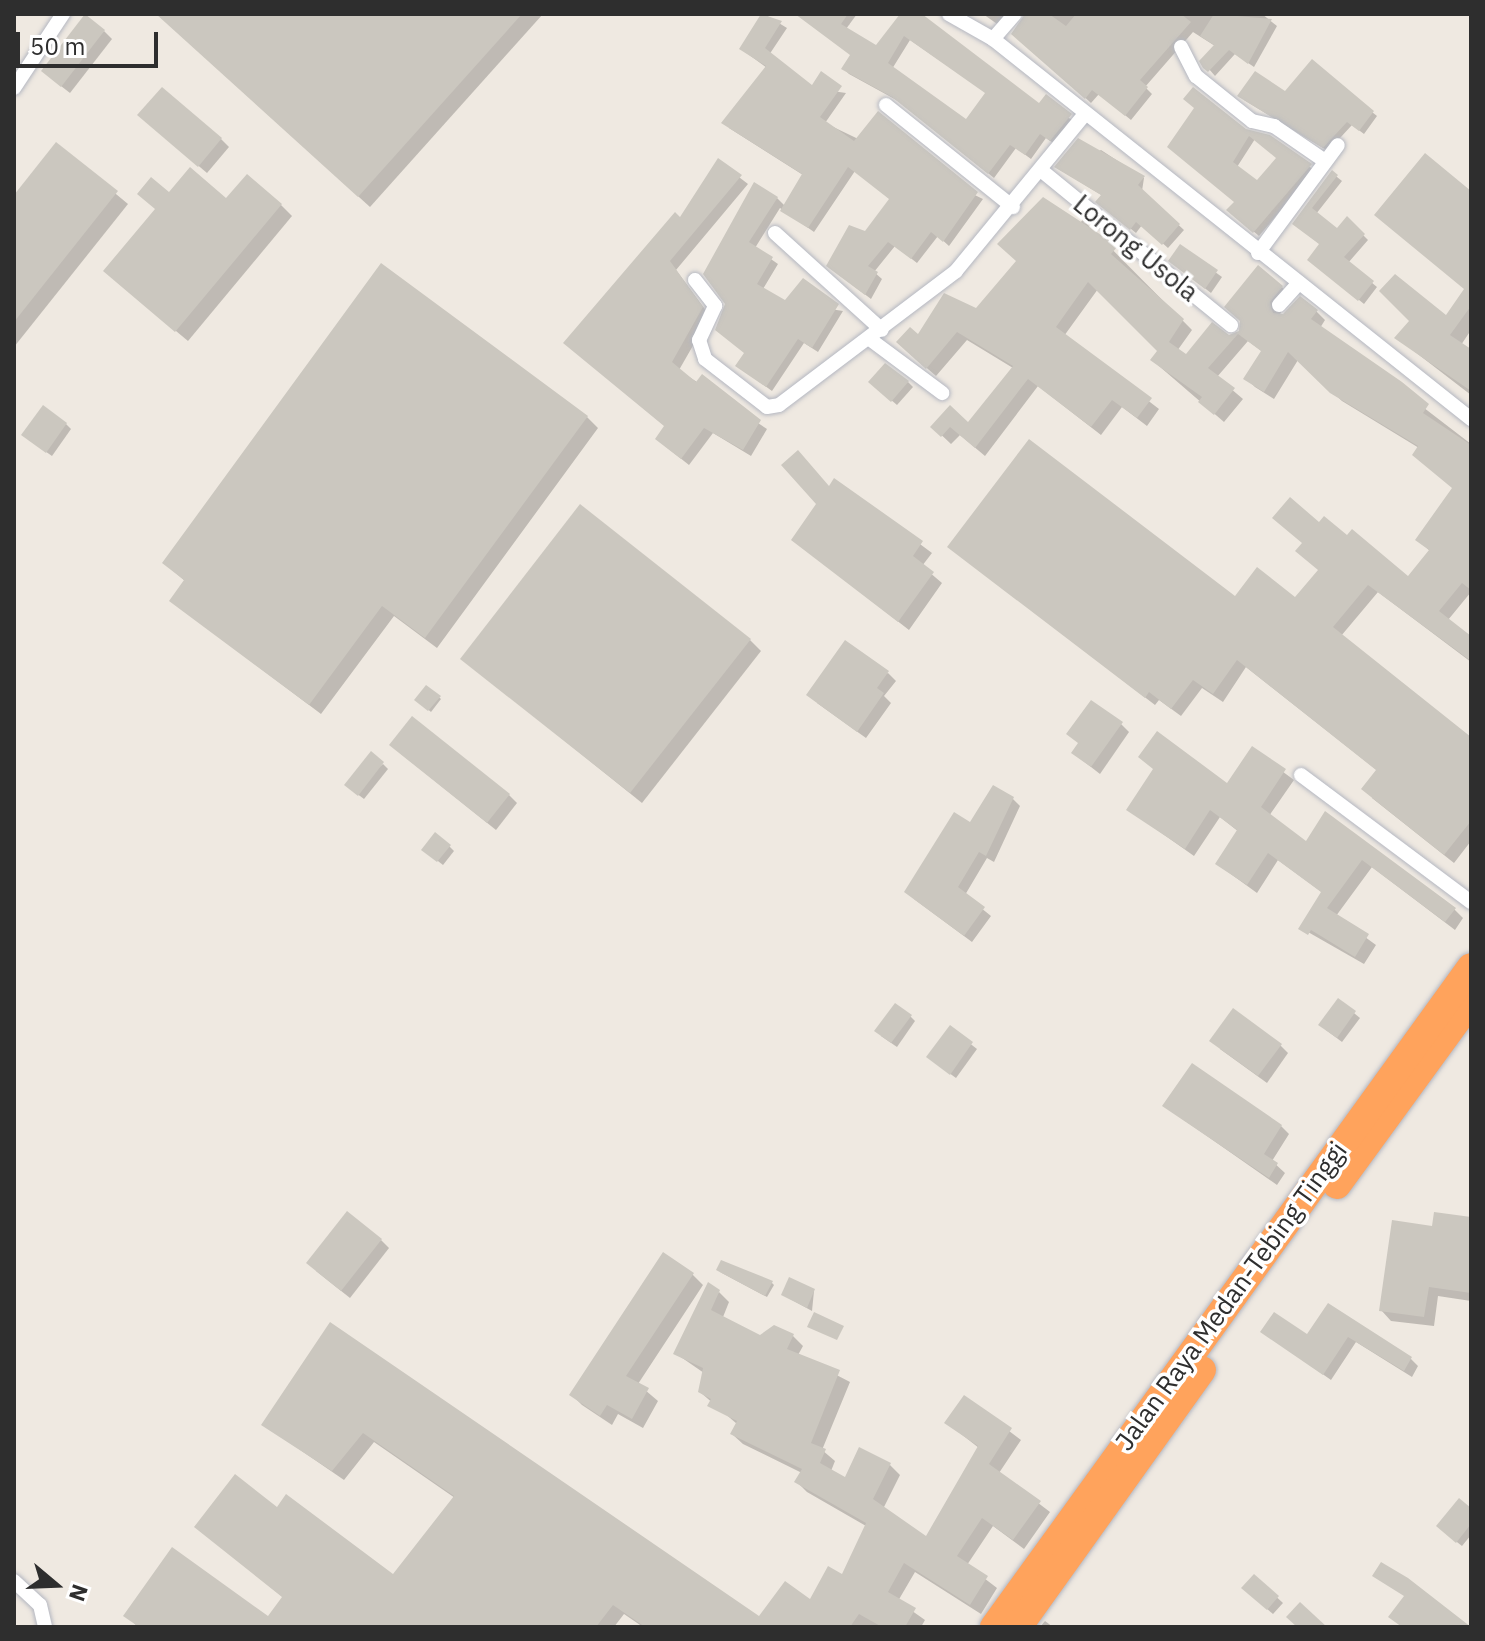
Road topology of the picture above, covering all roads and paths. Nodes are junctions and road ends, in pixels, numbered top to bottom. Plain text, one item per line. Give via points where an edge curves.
1 (63, 14) edge
2 (949, 14) edge
3 (1015, 14) edge
4 (993, 39) junction
5 (1181, 47) dead end
6 (14, 88) edge
7 (886, 105) dead end
8 (1084, 115) junction
9 (1338, 145) dead end
10 (1325, 161) junction
11 (1042, 171) junction
12 (1013, 207) junction
13 (775, 233) dead end
14 (1258, 253) junction
15 (695, 280) dead end
16 (1299, 283) junction
17 (1279, 305) dead end
18 (1231, 325) dead end
19 (877, 335) junction
20 (942, 393) dead end
21 (1471, 419) edge
22 (1301, 775) dead end
23 (1471, 902) edge
24 (1471, 967) edge
25 (1471, 1001) edge
26 (14, 1581) edge
27 (45, 1627) edge
28 (994, 1627) edge
29 (1018, 1627) edge

1 - 6 street
2 - 4 street
3 - 4 street
4 - 8 street
5 - 10 street via 1194,60 1196,76 1241,112
7 - 12 street
8 - 11 street
8 - 14 street
9 - 10 street
10 - 14 street
11 - 12 street
11 - 18 street, Lorong Usola
12 - 19 street via 956,271
13 - 19 street
14 - 16 street
15 - 19 street via 715,306 701,328 702,355 767,407
16 - 17 street
16 - 21 street
19 - 20 street
22 - 23 street
24 - 28 highway, Jalan Raya Medan-Tebing Tinggi
25 - 29 highway, Jalan Raya Medan-Tebing Tinggi
26 - 27 street via 40,1605

